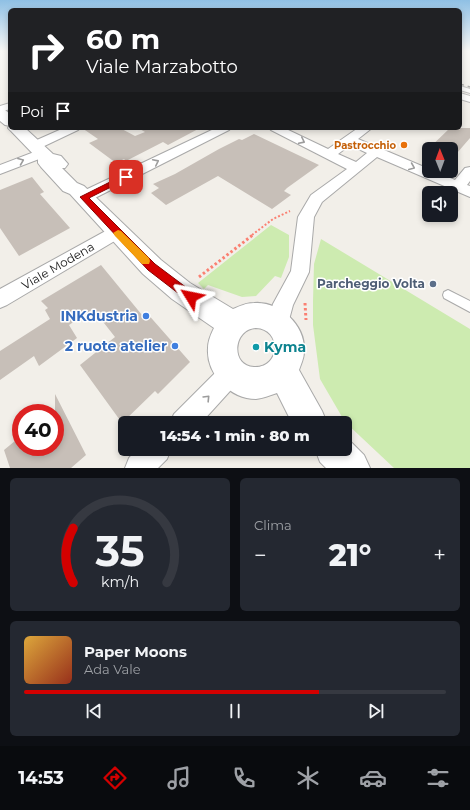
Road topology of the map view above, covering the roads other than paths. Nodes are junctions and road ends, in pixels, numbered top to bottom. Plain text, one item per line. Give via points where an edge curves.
1 (0, 112) edge
2 (8, 120) edge
3 (18, 130) edge
4 (71, 130) edge
5 (221, 130) edge
6 (279, 130) edge
7 (363, 130) edge
8 (349, 140) junction
9 (41, 152) junction
10 (376, 152) junction
11 (329, 154) junction
12 (357, 168) junction
13 (0, 170) edge
14 (470, 171) edge
15 (464, 189) edge
16 (80, 194) junction
17 (117, 232) junction
18 (448, 295) dead end
19 (0, 299) edge
20 (470, 307) edge
21 (232, 324) junction
22 (278, 324) junction
23 (232, 372) junction
24 (282, 372) junction
25 (190, 416) edge
26 (306, 416) edge
27 (150, 456) edge
28 (340, 456) edge
29 (139, 468) edge
30 (351, 468) edge

1 - 2 street
3 - 9 street
4 - 9 street
16 -> 5 street
6 -> 11 street
7 - 8 street
8 - 10 street
8 - 11 street
13 -> 9 street
9 - 16 street via 47,163
10 - 12 street
10 -> 15 street
11 - 12 street
12 - 22 street via 316,199 306,218 300,272 283,304
14 - 15 street
16 - 17 street
17 - 19 street, Viale Modena
17 - 21 street via 152,267 181,291
18 - 20 lane
21 - 22 street via 240,318 260,316
21 - 23 street via 224,337 222,352
22 - 24 street via 285,332 290,352 288,363
23 - 24 street via 252,383 269,381
25 -> 23 street
24 - 26 street
27 - 29 street
28 - 30 street

